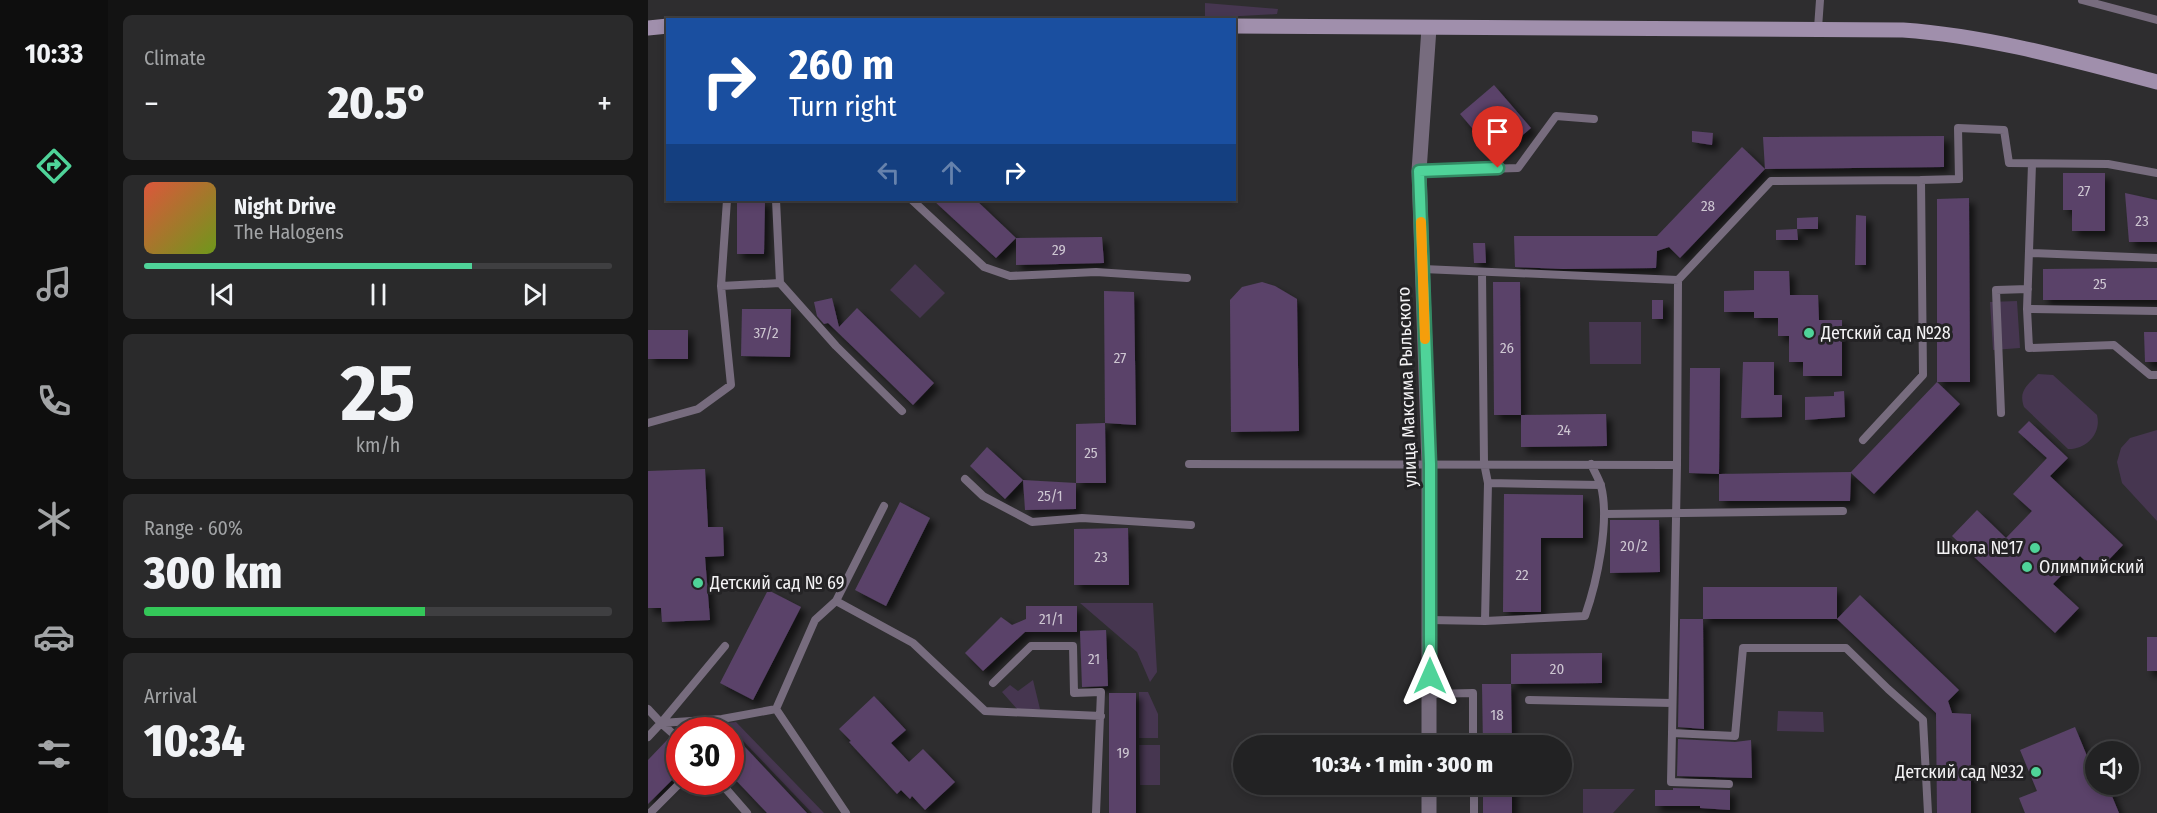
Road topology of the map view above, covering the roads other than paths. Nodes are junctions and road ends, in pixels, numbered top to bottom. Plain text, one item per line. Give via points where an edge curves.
1 (2082, 0) edge
2 (1818, 1) edge
3 (2157, 20) edge
4 (666, 26) edge
5 (1236, 26) edge
6 (648, 28) edge
7 (1429, 28) junction
8 (1818, 28) junction
9 (2157, 82) edge
10 (1594, 119) dead end
11 (2032, 164) junction
12 (1419, 171) junction
13 (2157, 173) edge
14 (1921, 180) junction
15 (726, 201) edge
16 (776, 201) edge
17 (913, 201) edge
18 (2030, 253) junction
19 (2157, 258) edge
20 (1423, 269) junction
21 (1482, 272) junction
22 (1187, 278) dead end
23 (1678, 280) junction
24 (780, 283) junction
25 (721, 286) junction
26 (2028, 289) junction
27 (2027, 309) junction
28 (2157, 311) edge
29 (2157, 375) edge
30 (902, 411) dead end
31 (2001, 413) dead end
32 (648, 423) edge
33 (1863, 440) dead end
34 (1484, 463) junction
35 (1189, 464) dead end
36 (1430, 464) junction
37 (1591, 464) junction
38 (1677, 465) junction
39 (965, 479) dead end
40 (1488, 483) junction
41 (1601, 485) junction
42 (884, 506) dead end
43 (1843, 511) dead end
44 (1605, 514) junction
45 (1677, 514) junction
46 (1191, 525) dead end
47 (836, 601) junction
48 (1430, 620) junction
49 (1485, 621) junction
50 (724, 646) dead end
51 (993, 683) dead end
52 (1430, 694) junction
53 (1529, 700) dead end
54 (1672, 703) junction
55 (648, 709) edge
56 (776, 709) junction
57 (1101, 716) junction
58 (661, 723) junction
59 (666, 727) edge
60 (1672, 733) junction
61 (1429, 735) edge
62 (1473, 735) edge
63 (648, 737) edge
64 (1729, 784) dead end
65 (668, 795) edge
66 (731, 795) edge
67 (1429, 795) edge
68 (1474, 795) edge
69 (650, 813) edge
70 (747, 813) edge
71 (846, 813) edge
72 (1096, 813) edge
73 (1429, 813) edge
74 (1474, 813) edge
75 (1928, 813) edge

1 - 3 lane
2 - 8 lane
4 - 6 street
5 - 7 street
7 - 8 street
7 - 12 street, улица Максима Рыльского
8 - 9 street via 1942,33 2045,52
10 - 12 lane via 1556,116 1518,168
11 - 13 lane via 2108,164
11 - 14 lane via 2008,163 2004,130 1958,128 1959,179
11 - 18 lane
12 - 20 street, улица Максима Рыльского
14 - 23 lane via 1770,181
14 - 33 lane via 1923,375
15 - 25 lane
16 - 24 lane
17 - 22 lane via 984,267 1010,276 1095,273
18 - 19 lane
18 - 26 lane
20 - 21 lane
20 - 36 street, улица Максима Рыльского
21 - 23 lane
21 - 34 lane
23 - 38 lane
24 - 25 lane
24 - 30 lane
25 - 32 lane via 731,385 698,409
26 - 27 lane
26 - 31 lane via 1996,290
27 - 28 lane
27 - 29 lane via 2029,348 2114,345 2150,375
34 - 36 lane
34 - 37 lane
34 - 40 lane
35 - 36 lane
36 - 48 street, улица Максима Рыльского
37 - 38 lane
37 - 41 lane
38 - 45 lane
39 - 46 lane via 983,496 1032,522 1082,518
40 - 41 lane
40 - 49 lane
41 - 44 lane
42 - 47 lane
43 - 45 lane
44 - 45 lane
44 - 49 lane via 1586,616
45 - 54 lane
47 - 56 lane via 815,620
47 - 57 lane via 913,643 985,711
48 - 49 lane
48 - 52 street, улица Максима Рыльского
50 - 58 lane
51 - 57 lane via 1031,646 1072,646 1074,693 1101,692
52 - 61 street, улица Максима Рыльского
52 - 62 lane via 1473,693
53 - 54 lane
54 - 60 lane
55 - 58 lane
56 - 58 lane via 722,719
56 - 71 lane
57 - 72 lane
58 - 59 lane
58 - 63 lane
60 - 64 lane via 1671,782
60 - 75 lane via 1735,736 1743,648 1846,648 1923,720
65 - 69 lane
66 - 70 lane
67 - 73 street
68 - 74 lane

